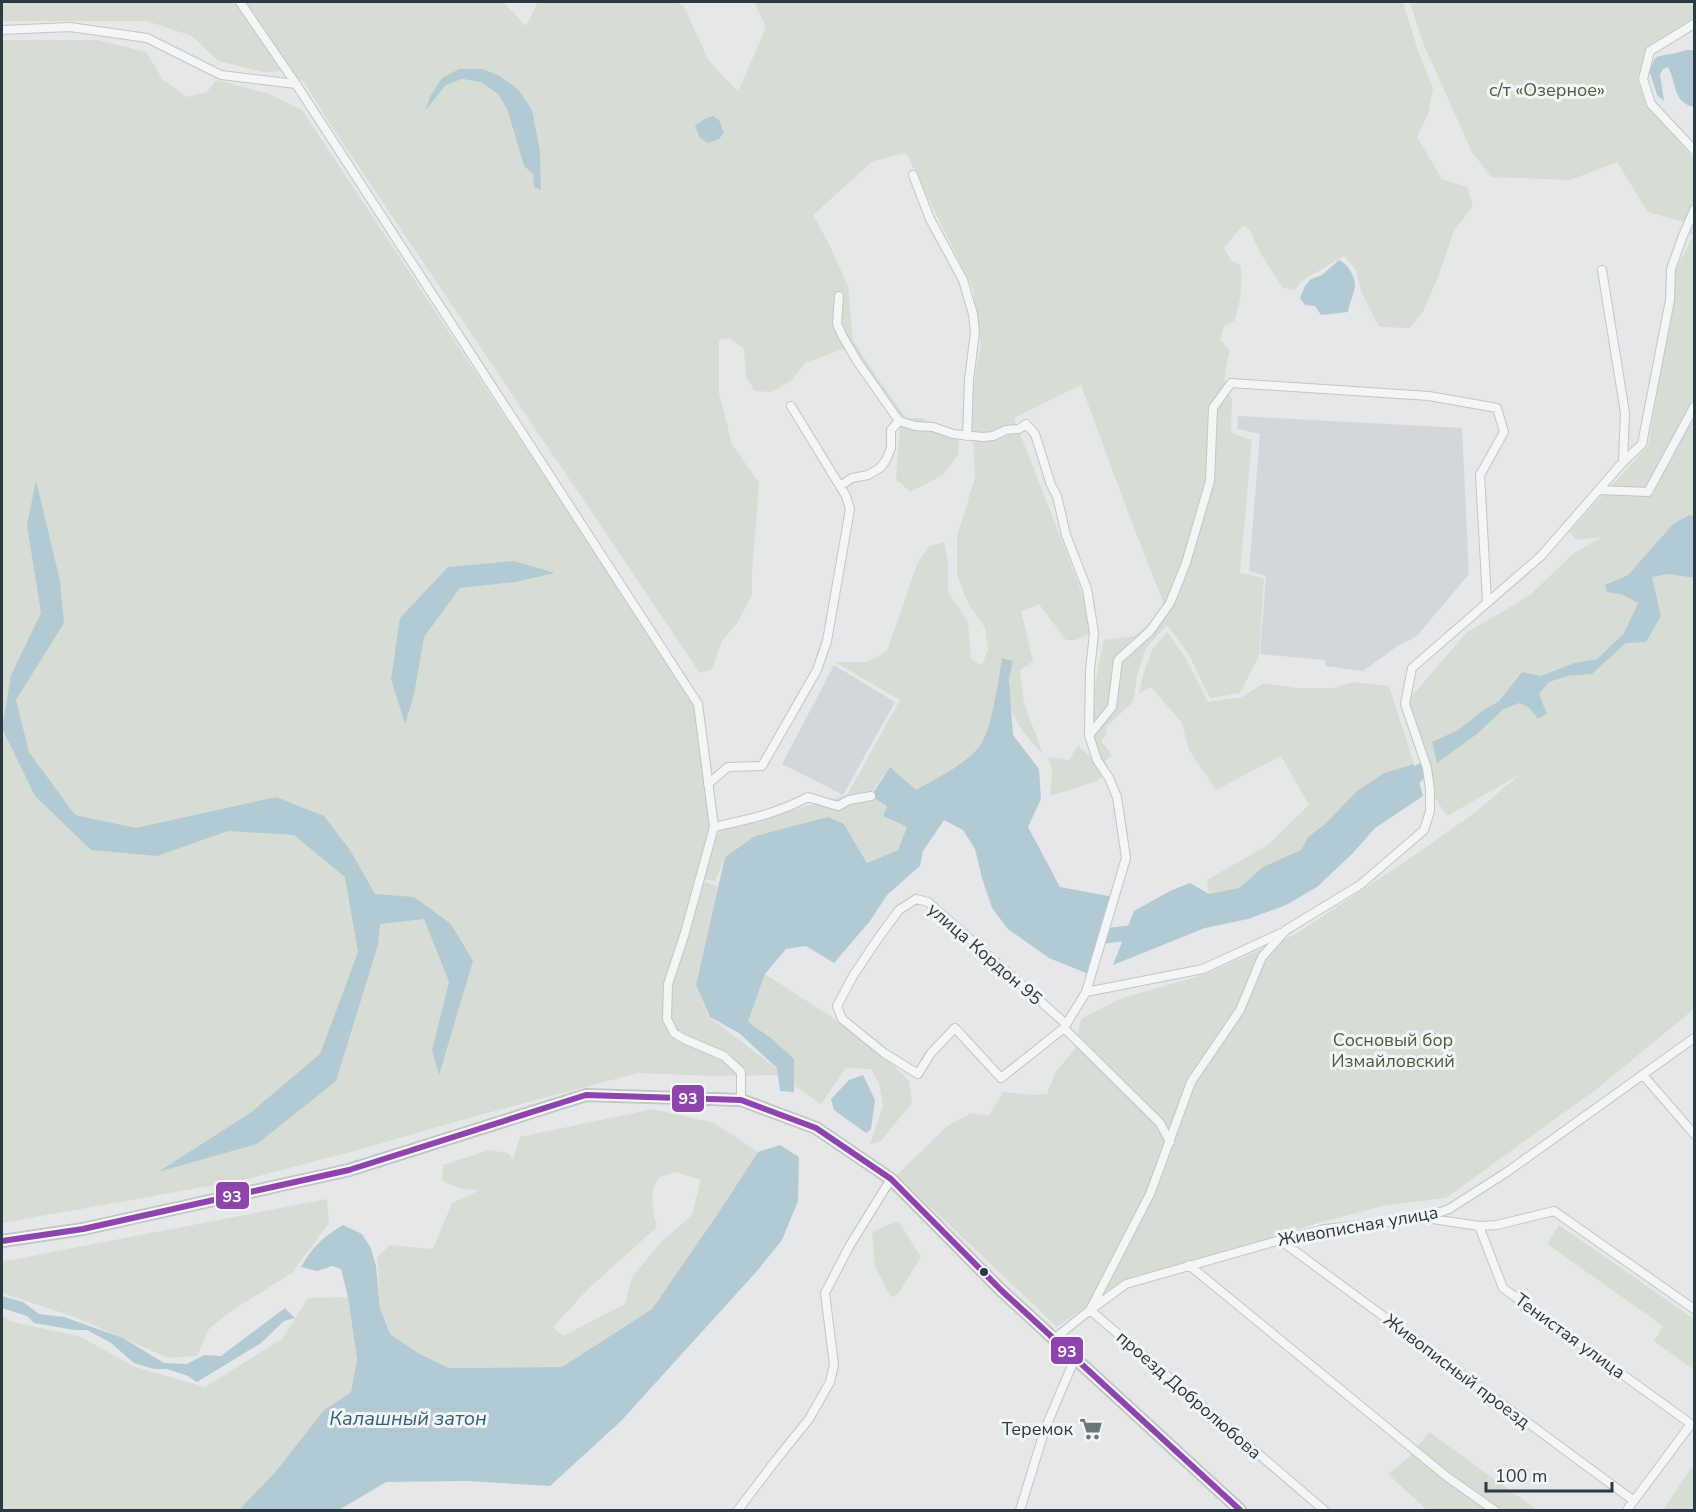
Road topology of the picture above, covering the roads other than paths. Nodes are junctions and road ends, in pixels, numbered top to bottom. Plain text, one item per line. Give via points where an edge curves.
1 (240, 2) edge
2 (1695, 24) edge
3 (2, 30) edge
4 (296, 84) junction
5 (1695, 150) edge
6 (913, 175) dead end
7 (1695, 210) edge
8 (1602, 270) dead end
9 (839, 296) dead end
10 (791, 406) dead end
11 (1695, 407) edge
12 (899, 421) junction
13 (967, 436) junction
14 (1623, 462) junction
15 (840, 486) junction
16 (1600, 490) junction
17 (1487, 602) junction
18 (1089, 735) junction
19 (708, 784) junction
20 (871, 796) dead end
21 (714, 827) junction
22 (1286, 930) junction
23 (1086, 992) junction
24 (1065, 1026) junction
25 (1695, 1038) edge
26 (1643, 1075) junction
27 (741, 1100) junction
28 (1695, 1134) edge
29 (1170, 1142) junction
30 (891, 1179) junction
31 (1424, 1218) junction
32 (1479, 1226) junction
33 (1280, 1240) junction
34 (2, 1241) edge
35 (1189, 1265) junction
36 (1695, 1309) edge
37 (1090, 1310) junction
38 (1054, 1339) junction
39 (1075, 1358) junction
40 (1693, 1424) edge
41 (1634, 1502) junction
42 (738, 1510) edge
43 (1020, 1510) edge
44 (1240, 1510) edge
45 (1324, 1510) edge
46 (1494, 1510) edge
47 (1627, 1510) edge

1 - 4 street
2 - 5 street via 1650,51 1643,79 1651,104
3 - 4 street via 70,27 147,38 221,75
4 - 19 street via 698,704
6 - 13 street via 930,219 963,280 973,314
7 - 14 street via 1671,269 1670,300 1642,444
8 - 14 street via 1625,413
9 - 12 street via 837,324 843,338
10 - 15 street
11 - 16 street via 1648,492
12 - 13 street
12 - 15 street via 891,430 891,448 880,468
13 - 18 street, улица Кордон 95 via 993,436 1026,424 1035,434 1092,613
14 - 16 street
15 - 19 street via 850,518 827,641 817,670 762,766 728,767
16 - 17 street via 1541,556
17 - 18 street via 1480,475 1504,432 1497,408 1429,396 1232,383 1213,408 1210,481 1170,603 1150,631 1118,660 1112,706
17 - 22 street via 1412,668 1406,704 1427,768 1430,790 1430,811 1424,830 1360,885
18 - 23 street, улица Кордон 95 via 1117,797 1126,858
19 - 21 street
20 - 21 street via 838,806 808,797 753,819
21 - 27 street via 668,984 667,1019 674,1033 724,1056 741,1072
22 - 23 street via 1203,969
22 - 29 street via 1262,957 1240,1010 1191,1082
23 - 24 street, улица Кордон 95
24 - 24 street, улица Кордон 95 via 928,902 916,899 899,910 879,937 837,1006 842,1019 918,1074 931,1053 955,1028 1001,1078
24 - 29 street, улица Кордон 95 via 1160,1123
25 - 26 street, Живописная улица
26 - 28 street
26 - 31 street, Живописная улица via 1507,1172 1449,1209
27 - 30 main road via 816,1128
27 - 34 main road via 586,1095 349,1170 82,1229
29 - 37 street via 1150,1194
30 - 38 main road
30 - 42 street via 849,1245 825,1293 834,1365 830,1382 809,1419
31 - 32 street
31 - 33 street, Живописная улица via 1325,1229
32 - 36 street via 1554,1211
32 - 40 street, Тенистая улица via 1503,1288
33 - 35 street, Живописная улица
33 - 41 street, Живописный проезд
35 - 37 street, Живописная улица via 1126,1284
35 - 46 street via 1446,1476
37 - 38 street
37 - 45 street, проезд Добролюбова
38 - 39 main road
39 - 43 street via 1045,1429
39 - 44 main road
40 - 41 street
41 - 47 street

